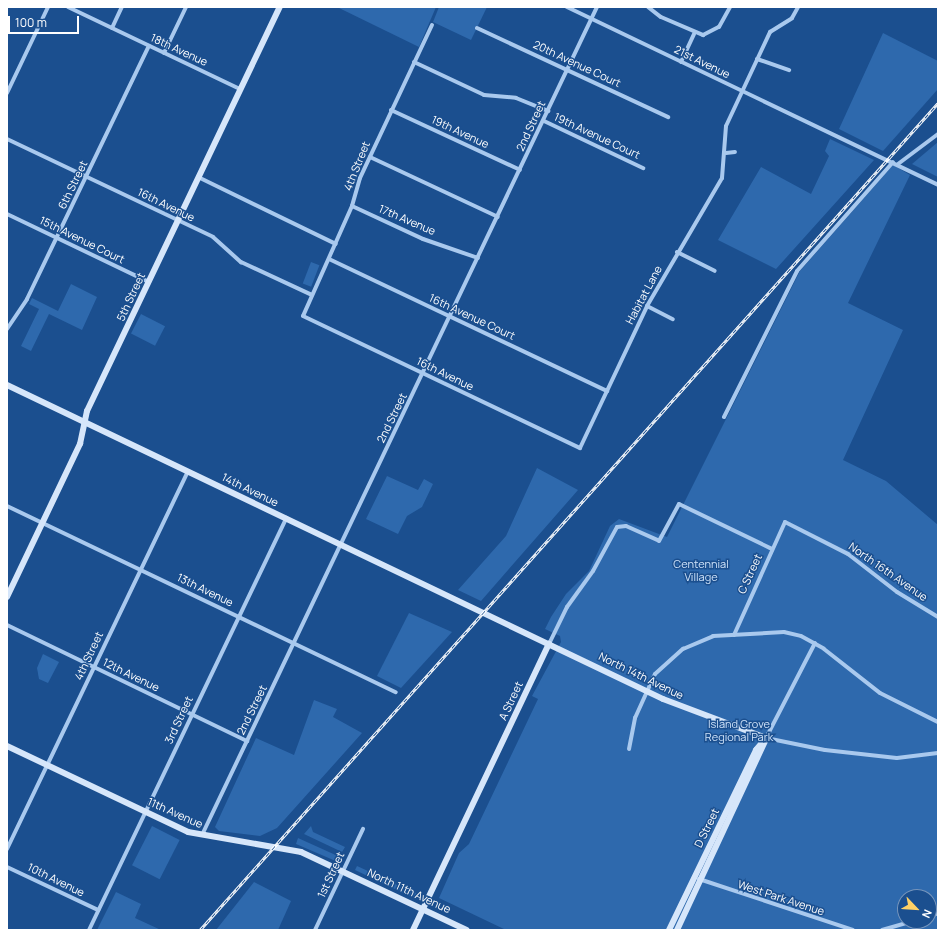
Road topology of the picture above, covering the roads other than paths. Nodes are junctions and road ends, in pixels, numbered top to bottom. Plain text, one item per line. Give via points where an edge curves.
1 (48, 7) edge
2 (68, 7) edge
3 (122, 7) edge
4 (186, 7) edge
5 (280, 7) edge
6 (567, 7) edge
7 (597, 7) edge
8 (648, 7) edge
9 (730, 7) edge
10 (798, 7) edge
11 (592, 18) junction
12 (432, 25) dead end
13 (112, 28) junction
14 (477, 28) dead end
15 (694, 34) junction
16 (149, 46) junction
17 (164, 53) junction
18 (757, 59) junction
19 (414, 62) junction
20 (681, 62) junction
21 (568, 70) junction
22 (789, 70) dead end
23 (240, 89) junction
24 (742, 91) junction
25 (7, 93) edge
26 (392, 110) junction
27 (548, 111) junction
28 (668, 117) dead end
29 (544, 121) junction
30 (938, 134) edge
31 (7, 139) edge
32 (735, 152) dead end
33 (726, 153) junction
34 (370, 157) junction
35 (896, 163) junction
36 (643, 168) dead end
37 (520, 170) junction
38 (87, 176) junction
39 (198, 178) junction
40 (938, 185) edge
41 (352, 206) junction
42 (7, 214) edge
43 (498, 217) junction
44 (178, 220) junction
45 (57, 238) junction
46 (336, 244) junction
47 (677, 252) junction
48 (478, 258) junction
49 (329, 259) junction
50 (715, 271) dead end
51 (149, 282) junction
52 (312, 295) junction
53 (647, 306) junction
54 (304, 316) joint
55 (450, 316) junction
56 (673, 319) dead end
57 (7, 329) edge
58 (423, 373) junction
59 (7, 385) edge
60 (607, 391) junction
61 (724, 417) dead end
62 (84, 422) junction
63 (580, 448) joint
64 (188, 471) junction
65 (7, 506) edge
66 (286, 518) junction
67 (43, 522) junction
68 (785, 522) joint
69 (341, 544) junction
70 (772, 549) junction
71 (141, 569) junction
72 (7, 597) edge
73 (484, 612) joint
74 (239, 616) junction
75 (938, 617) edge
76 (7, 625) edge
77 (734, 635) junction
78 (294, 642) junction
79 (815, 643) junction
80 (549, 644) junction
81 (94, 667) junction
82 (646, 690) junction
83 (396, 692) dead end
84 (192, 714) junction
85 (938, 722) edge
86 (766, 738) junction
87 (247, 741) junction
88 (7, 746) edge
89 (629, 749) dead end
90 (938, 753) edge
91 (47, 765) junction
92 (146, 812) junction
93 (363, 829) dead end
94 (202, 836) junction
95 (7, 849) edge
96 (7, 866) edge
97 (343, 871) junction
98 (700, 879) junction
99 (423, 909) junction
100 (98, 910) junction
101 (897, 926) edge
102 (89, 930) edge
103 (315, 930) edge
104 (413, 930) edge
105 (467, 930) edge
106 (669, 930) edge
107 (677, 930) edge
108 (852, 930) edge
109 (882, 930) edge

1 - 25 street
2 - 13 street, 18th Avenue
3 - 13 street
4 - 17 street
5 - 23 street, 5th Street
6 - 11 street, 21st Avenue
7 - 11 street, 2nd Street
8 - 15 street
9 - 15 street via 715,32
10 - 18 street, Habitat Lane via 792,18 770,32
11 - 20 street, 21st Avenue
11 - 21 street, 2nd Street
12 - 19 street, 4th Street
13 - 16 street, 18th Avenue
14 - 21 street, 20th Avenue Court
15 - 20 street
16 - 17 street, 18th Avenue
16 - 38 street, 6th Street
17 - 23 street, 18th Avenue
18 - 22 street
18 - 24 street, Habitat Lane
19 - 26 street, 4th Street
19 - 27 street, 19th Avenue Court via 484,95 516,98
20 - 24 street, 21st Avenue
21 - 27 street, 2nd Street
21 - 28 street, 20th Avenue Court
23 - 39 street, 5th Street
24 - 33 street, Habitat Lane via 726,126
24 - 35 street, 21st Avenue
26 - 34 street, 4th Street
26 - 37 street, 19th Avenue
27 - 29 street, 2nd Street
29 - 36 street, 19th Avenue Court
29 - 37 street, 2nd Street
30 - 35 street
31 - 38 street, 16th Avenue
32 - 33 street
33 - 47 street, Habitat Lane via 722,178
34 - 41 street, 4th Street
34 - 43 street
35 - 40 street, 21st Avenue
35 - 61 street via 797,271
37 - 43 street, 2nd Street
38 - 44 street, 16th Avenue
38 - 45 street, 6th Street
39 - 44 street, 5th Street
39 - 46 street
41 - 46 street, 4th Street
41 - 48 street, 17th Avenue via 423,239
42 - 45 street, 15th Avenue Court
43 - 48 street, 2nd Street
44 - 51 street, 5th Street
44 - 52 street, 16th Avenue via 219,241 241,262
45 - 51 street, 15th Avenue Court
45 - 57 street, 6th Street via 27,299
46 - 49 street, 4th Street
47 - 50 street
47 - 53 street, Habitat Lane
48 - 55 street, 2nd Street
49 - 52 street, 4th Street
49 - 55 street, 16th Avenue Court
51 - 62 street, 5th Street
52 - 54 street, 4th Street
53 - 56 street
53 - 60 street, Habitat Lane
54 - 58 street, 16th Avenue
55 - 58 street, 2nd Street
55 - 60 street, 16th Avenue Court
58 - 63 street, 16th Avenue
58 - 69 street, 2nd Street
59 - 62 street, 14th Avenue
60 - 63 street, Habitat Lane
62 - 64 street, 14th Avenue
62 - 67 street, 5th Street via 80,444
64 - 66 street, 14th Avenue
64 - 71 street, 4th Street
65 - 67 street, 13th Avenue
66 - 69 street, 14th Avenue
66 - 74 street, 3rd Street
67 - 71 street, 13th Avenue
67 - 72 street, 5th Street
68 - 70 street, C Street
68 - 75 street, North 16th Avenue via 852,556 897,592
69 - 73 street, 14th Avenue
69 - 78 street, 2nd Street
70 - 77 street, C Street
70 - 80 street, A Street via 679,504 659,541 626,526 614,529 593,571 567,607
71 - 74 street, 13th Avenue
71 - 81 street, 4th Street
73 - 80 street, North 14th Avenue
74 - 78 street, 13th Avenue
74 - 84 street, 3rd Street
76 - 81 street, 12th Avenue
77 - 79 street via 784,632
77 - 82 street via 703,639 683,649 658,670
78 - 83 street, 13th Avenue
78 - 87 street, 2nd Street
79 - 85 street via 880,693
79 - 86 street, D Street
80 - 82 street, North 14th Avenue
80 - 99 street, A Street
81 - 84 street, 12th Avenue
81 - 91 street, 4th Street
82 - 86 street, North 14th Avenue
82 - 89 street via 635,718
84 - 87 street, 12th Avenue
84 - 92 street, 3rd Street
86 - 90 street, North 14th Avenue via 825,750 897,758
86 - 98 street, D Street via 756,750
87 - 94 street, 2nd Street
88 - 91 street, 11th Avenue
91 - 92 street, 11th Avenue
91 - 95 street, 4th Street
92 - 94 street, 11th Avenue
92 - 100 street, 3rd Street
93 - 97 street, 1st Street
94 - 97 street, 11th Avenue via 287,848
96 - 100 street, 10th Avenue
97 - 99 street, North 11th Avenue
97 - 103 street, 1st Street
98 - 106 street, D Street
98 - 107 street, D Street
98 - 108 street, West Park Avenue
99 - 104 street, A Street
99 - 105 street, North 11th Avenue
100 - 102 street, 3rd Street
101 - 109 street

